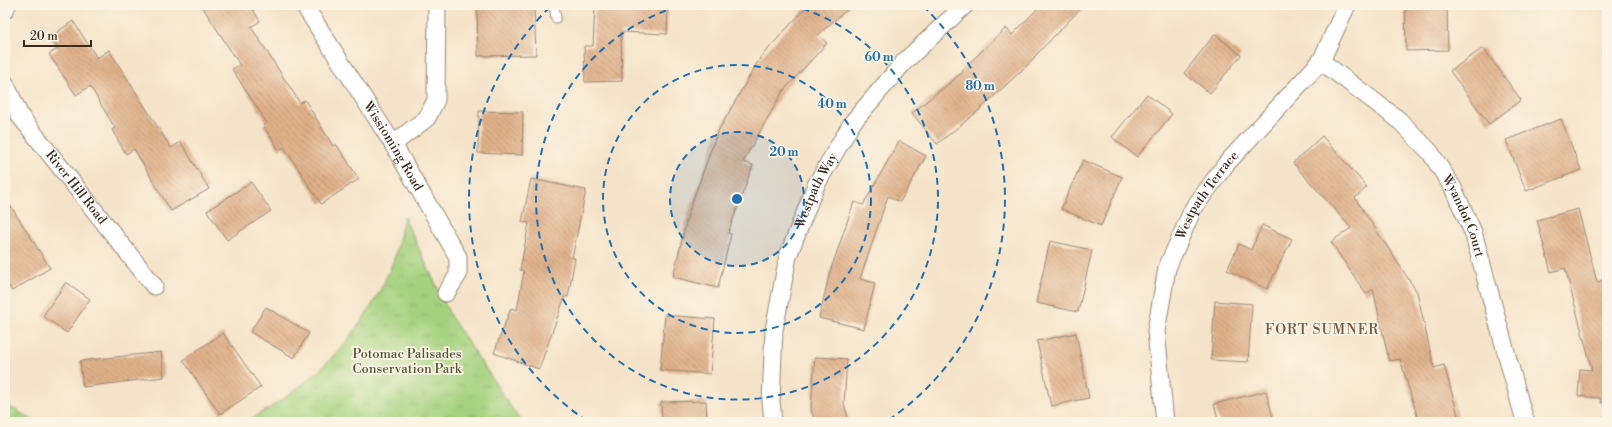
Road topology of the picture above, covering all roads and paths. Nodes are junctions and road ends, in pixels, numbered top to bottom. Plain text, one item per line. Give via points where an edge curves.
1 (6, 5) edge
2 (304, 5) edge
3 (437, 5) edge
4 (554, 5) edge
5 (965, 5) edge
6 (1347, 5) edge
7 (5, 10) edge
8 (556, 18) dead end
9 (1321, 61) junction
10 (5, 83) edge
11 (393, 144) junction
12 (154, 286) dead end
13 (446, 293) dead end
14 (773, 422) edge
15 (1165, 422) edge
16 (1526, 422) edge

1 - 7 street
2 - 11 street, Wissioming Road
3 - 11 street via 436,100 427,118
4 - 8 lane
5 - 14 street, Westpath Way via 904,62 852,122 816,185 788,256 774,330 770,401
6 - 9 street, Westpath Terrace
9 - 15 street, Westpath Terrace via 1226,164 1193,209 1167,268 1156,331
9 - 16 street, Wyandot Court via 1399,120 1430,152 1453,188 1473,232
10 - 12 street, River Hill Road via 20,116
11 - 13 street, Wissioming Road via 458,257 458,275

